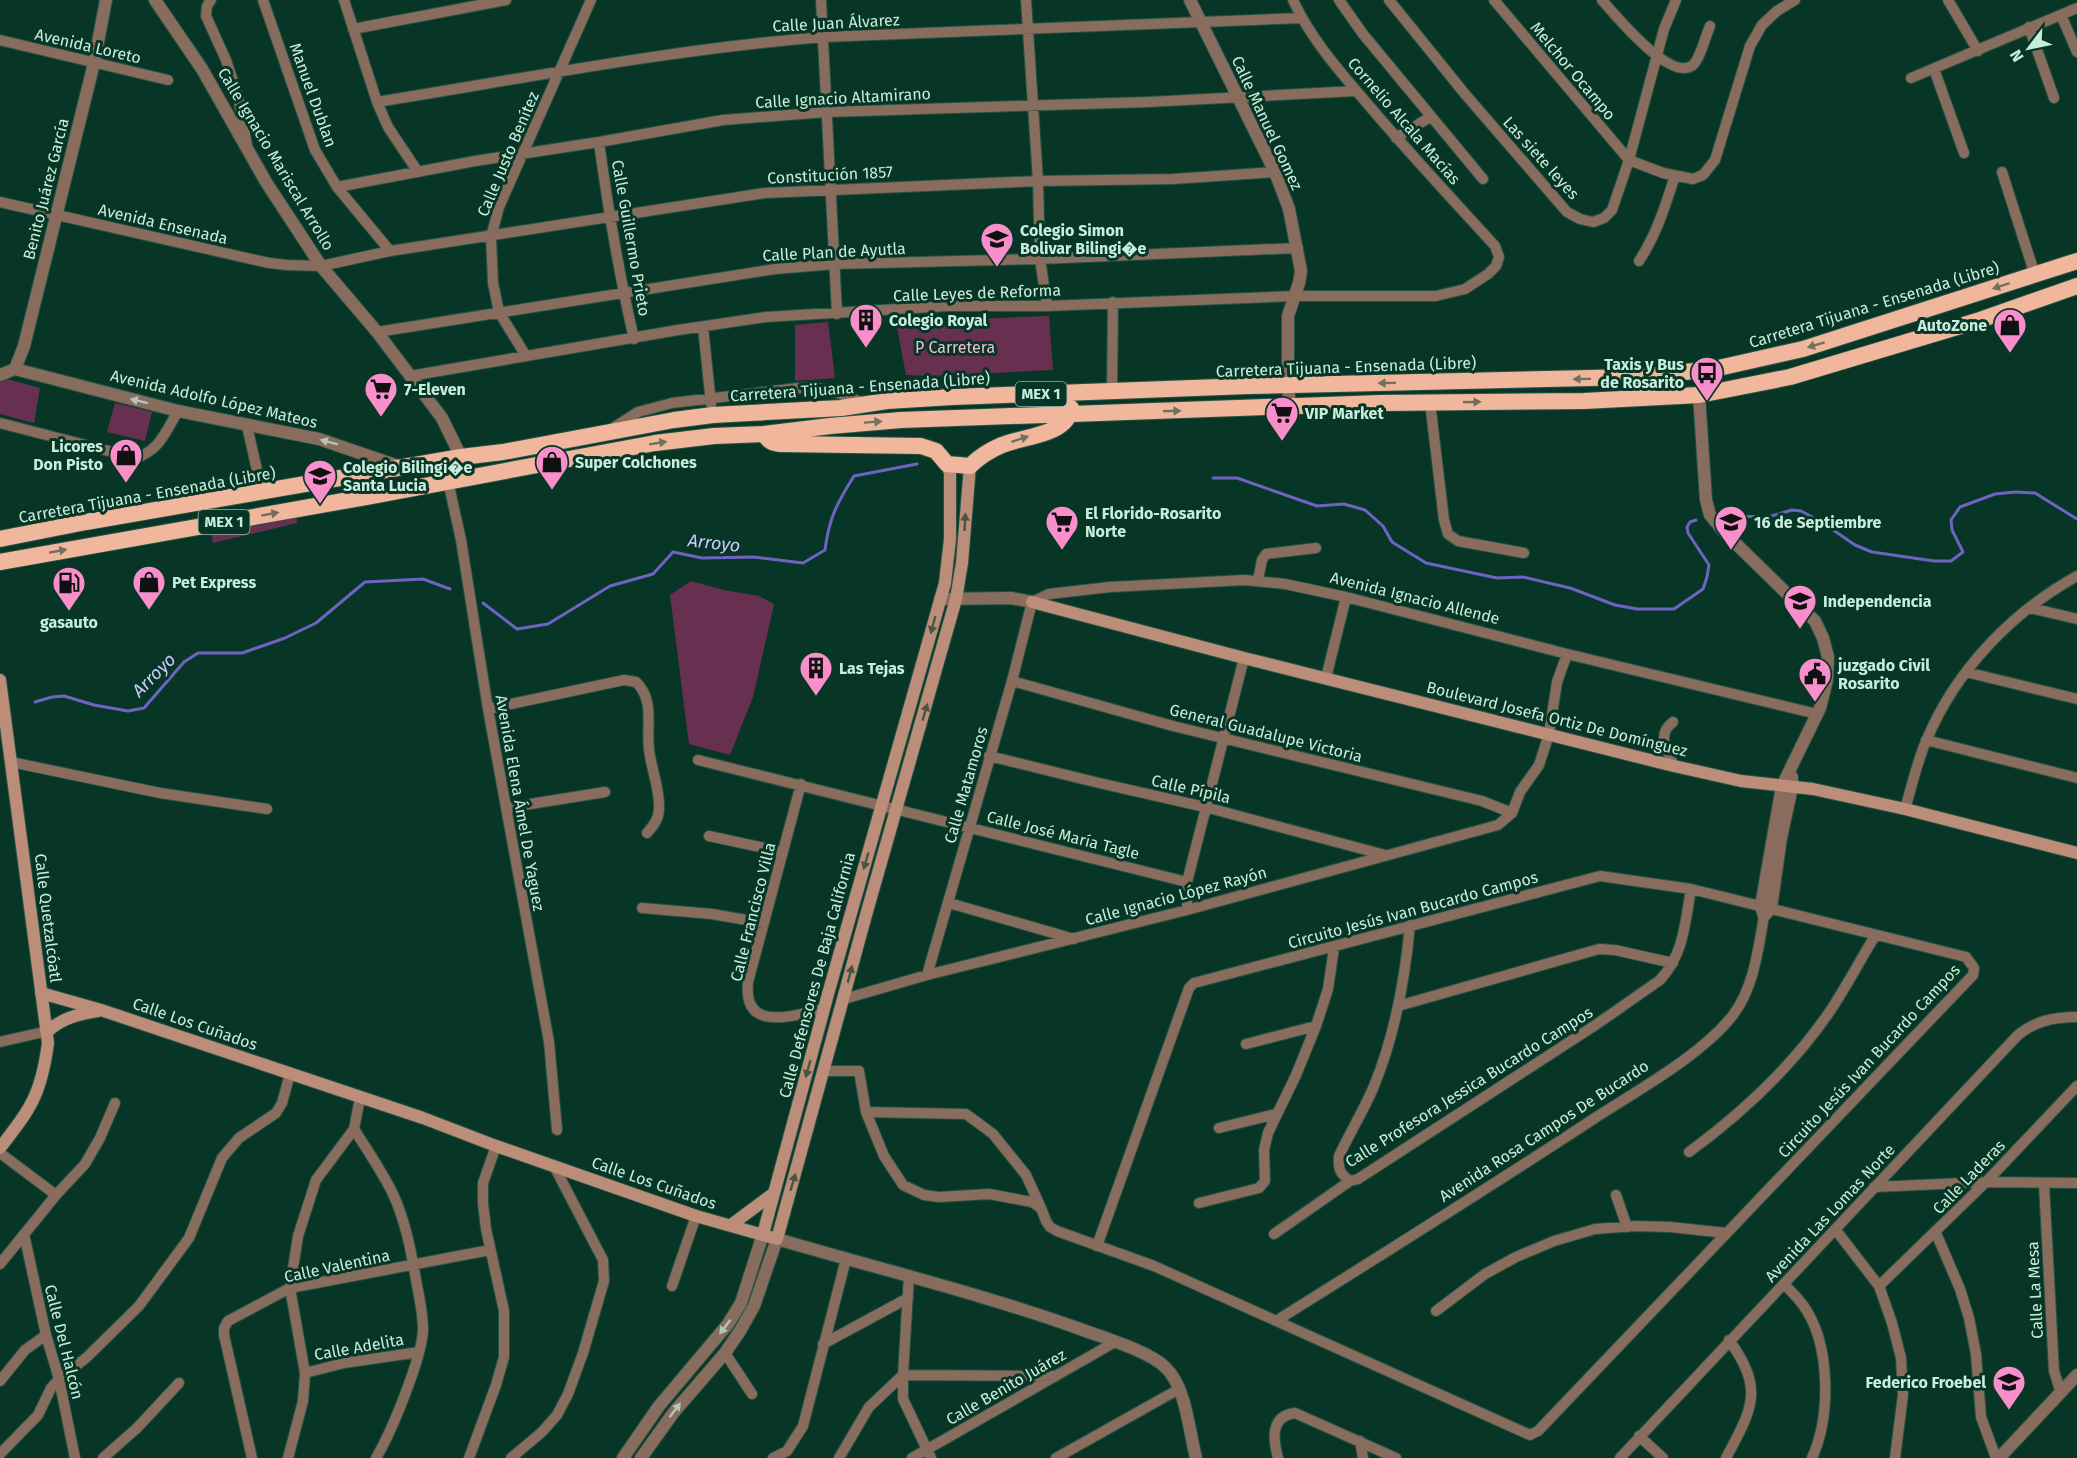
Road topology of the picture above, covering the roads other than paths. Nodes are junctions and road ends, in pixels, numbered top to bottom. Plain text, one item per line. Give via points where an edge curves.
1 (105, 0) edge
2 (155, 0) edge
3 (263, 0) edge
4 (344, 0) edge
5 (506, 0) edge
6 (591, 0) edge
7 (821, 0) edge
8 (1026, 0) edge
9 (1190, 0) edge
10 (1293, 0) edge
11 (1339, 0) edge
12 (1389, 0) edge
13 (1494, 0) edge
14 (1602, 0) edge
15 (1676, 0) edge
16 (1795, 0) edge
17 (1951, 1) edge
18 (208, 2) edge
19 (2077, 8) edge
20 (2061, 15) junction
21 (1301, 18) junction
22 (1201, 22) junction
23 (1710, 26) dead end
24 (2029, 27) junction
25 (353, 29) junction
26 (1029, 30) junction
27 (824, 37) junction
28 (0, 40) edge
29 (1978, 51) junction
30 (2077, 52) edge
31 (1656, 57) junction
32 (94, 63) junction
33 (1934, 69) junction
34 (558, 72) junction
35 (1911, 78) dead end
36 (168, 80) dead end
37 (1356, 91) junction
38 (1238, 98) junction
39 (2054, 98) dead end
40 (377, 102) junction
41 (1032, 106) junction
42 (827, 112) junction
43 (1430, 117) junction
44 (1396, 138) junction
45 (599, 142) junction
46 (247, 149) junction
47 (524, 153) junction
48 (1964, 153) dead end
49 (1629, 160) junction
50 (418, 172) junction
51 (1275, 172) junction
52 (2002, 172) dead end
53 (1675, 176) junction
54 (1483, 179) dead end
55 (1038, 181) junction
56 (337, 187) junction
57 (830, 189) junction
58 (0, 202) edge
59 (57, 215) junction
60 (610, 218) junction
61 (491, 237) junction
62 (1298, 248) junction
63 (390, 251) junction
64 (1499, 257) joint
65 (1040, 259) junction
66 (1639, 261) dead end
67 (2077, 261) edge
68 (835, 264) junction
69 (321, 266) junction
70 (2035, 275) junction
71 (2077, 286) edge
72 (623, 292) junction
73 (1294, 296) junction
74 (1113, 302) junction
75 (1047, 306) junction
76 (499, 312) junction
77 (837, 314) junction
78 (703, 327) junction
79 (377, 332) junction
80 (634, 339) junction
81 (526, 356) junction
82 (15, 369) junction
83 (0, 375) edge
84 (410, 376) junction
85 (1288, 386) junction
86 (1165, 390) junction
87 (1112, 391) junction
88 (1699, 395) junction
89 (711, 398) junction
90 (1430, 402) junction
91 (866, 404) junction
92 (1290, 406) junction
93 (841, 408) junction
94 (178, 411) junction
95 (1070, 413) junction
96 (713, 415) junction
97 (0, 423) edge
98 (248, 426) junction
99 (608, 432) junction
100 (764, 434) junction
101 (503, 452) junction
102 (461, 457) junction
103 (947, 464) junction
104 (970, 466) junction
105 (405, 468) junction
106 (518, 470) junction
107 (448, 481) junction
108 (261, 492) junction
109 (0, 539) edge
110 (1316, 548) dead end
111 (1524, 553) dead end
112 (0, 562) edge
113 (2077, 576) edge
114 (1258, 580) junction
115 (1346, 597) junction
116 (956, 598) junction
117 (940, 599) junction
118 (1032, 602) junction
119 (2030, 608) junction
120 (2077, 620) edge
121 (1567, 654) junction
122 (1244, 658) junction
123 (1966, 672) junction
124 (1326, 678) junction
125 (0, 680) edge
126 (1012, 681) junction
127 (0, 685) edge
128 (2077, 699) edge
129 (488, 709) junction
130 (1817, 714) junction
131 (1673, 722) dead end
132 (904, 729) junction
133 (919, 732) junction
134 (1549, 734) junction
135 (1224, 737) junction
136 (1926, 740) junction
137 (989, 756) junction
138 (698, 760) dead end
139 (12, 762) junction
140 (1674, 766) junction
141 (2077, 778) edge
142 (801, 784) junction
143 (1787, 787) junction
144 (605, 792) dead end
145 (882, 805) junction
146 (1205, 807) junction
147 (506, 808) junction
148 (896, 808) junction
149 (267, 809) dead end
150 (1905, 809) junction
151 (1512, 813) junction
152 (970, 827) junction
153 (647, 833) dead end
154 (709, 836) dead end
155 (783, 852) junction
156 (2077, 854) edge
157 (1385, 856) junction
158 (1187, 882) junction
159 (1691, 889) junction
160 (949, 903) junction
161 (642, 908) dead end
162 (1186, 910) junction
163 (1765, 910) junction
164 (764, 923) junction
165 (1410, 925) junction
166 (1875, 936) junction
167 (1075, 939) junction
168 (1334, 948) junction
169 (1673, 963) junction
170 (927, 975) junction
171 (41, 993) junction
172 (828, 994) junction
173 (844, 999) junction
174 (1398, 1006) junction
175 (824, 1009) junction
176 (101, 1010) junction
177 (2077, 1017) edge
178 (1316, 1026) junction
179 (48, 1031) junction
180 (0, 1042) edge
181 (1246, 1044) dead end
182 (824, 1071) junction
183 (290, 1074) junction
184 (2077, 1086) edge
185 (360, 1098) junction
186 (115, 1103) dead end
187 (866, 1112) junction
188 (1276, 1114) junction
189 (1219, 1128) dead end
190 (354, 1129) junction
191 (557, 1130) dead end
192 (496, 1146) junction
193 (0, 1148) edge
194 (1689, 1152) dead end
195 (0, 1153) edge
196 (554, 1166) junction
197 (1350, 1180) junction
198 (1986, 1182) junction
199 (2077, 1183) edge
200 (2044, 1184) junction
201 (1874, 1187) junction
202 (774, 1193) junction
203 (1616, 1195) dead end
204 (56, 1196) junction
205 (1198, 1203) dead end
206 (1041, 1208) junction
207 (696, 1216) junction
208 (731, 1226) junction
209 (1627, 1227) junction
210 (1835, 1228) junction
211 (1726, 1233) junction
212 (1936, 1233) junction
213 (24, 1234) junction
214 (763, 1234) junction
215 (1274, 1234) dead end
216 (777, 1239) junction
217 (1097, 1246) junction
218 (490, 1250) junction
219 (846, 1259) junction
220 (0, 1264) edge
221 (413, 1265) junction
222 (909, 1275) junction
223 (1785, 1284) junction
224 (672, 1286) dead end
225 (1879, 1286) junction
226 (290, 1288) junction
227 (908, 1298) junction
228 (741, 1303) junction
229 (754, 1306) junction
230 (1436, 1311) dead end
231 (1276, 1321) junction
232 (46, 1335) junction
233 (1729, 1340) junction
234 (1115, 1341) junction
235 (823, 1344) junction
236 (419, 1352) junction
237 (725, 1353) junction
238 (305, 1373) junction
239 (903, 1375) junction
240 (2077, 1375) edge
241 (1056, 1376) junction
242 (682, 1377) junction
243 (59, 1379) junction
244 (0, 1381) edge
245 (178, 1383) dead end
246 (693, 1388) junction
247 (1179, 1389) junction
248 (2061, 1393) junction
249 (752, 1394) dead end
250 (0, 1435) edge
251 (1639, 1436) junction
252 (1360, 1441) junction
253 (10, 1443) junction
254 (0, 1454) edge
255 (929, 1454) edge
256 (75, 1458) edge
257 (103, 1458) edge
258 (252, 1458) edge
259 (288, 1458) edge
260 (376, 1458) edge
261 (469, 1458) edge
262 (510, 1458) edge
263 (623, 1458) edge
264 (642, 1458) edge
265 (773, 1458) edge
266 (838, 1458) edge
267 (912, 1458) edge
268 (1056, 1458) edge
269 (1196, 1458) edge
270 (1278, 1458) edge
271 (1363, 1458) edge
272 (1396, 1458) edge
273 (1620, 1458) edge
274 (1663, 1458) edge
275 (1726, 1458) edge
276 (1812, 1458) edge
277 (1895, 1458) edge
278 (1997, 1458) edge

1 - 32 street, Benito Juárez García
2 - 46 street, Calle Ignacio Mariscal Arrollo via 202,69
3 - 56 street, Manuel Dublan via 308,132
4 - 25 street
5 - 25 street
6 - 34 street, Calle Justo Benítez
7 - 27 street
8 - 26 street
9 - 22 street, Calle Manuel Gomez
10 - 21 street, Cornelio Alcala Macías
11 - 43 street
12 - 49 street, Las siete leyes via 1567,212 1593,222 1604,218 1612,210
13 - 49 street, Melchor Ocampo
14 - 31 street
15 - 31 street, Las siete leyes
16 - 53 street via 1762,25 1750,46 1715,160 1703,176
17 - 29 street
18 - 46 street via 206,16 238,96
19 - 20 street
20 - 24 street
20 - 30 street
21 - 22 street, Calle Juan Álvarez
21 - 37 street, Cornelio Alcala Macías
22 - 26 street, Calle Juan Álvarez
22 - 38 street, Calle Manuel Gomez
23 - 31 street via 1695,64 1688,68
24 - 29 street
24 - 39 street
25 - 40 street
26 - 27 street, Calle Juan Álvarez
26 - 41 street
27 - 34 street, Calle Juan Álvarez via 666,54
27 - 42 street
28 - 32 street, Avenida Loreto
29 - 33 street
31 - 49 street, Las siete leyes
32 - 36 street, Avenida Loreto
32 - 59 street, Benito Juárez García
33 - 35 street
33 - 48 street
34 - 40 street, Calle Juan Álvarez
34 - 47 street, Calle Justo Benítez
37 - 38 street, Calle Ignacio Altamirano
37 - 44 street, Cornelio Alcala Macías
38 - 41 street, Calle Ignacio Altamirano
38 - 51 street, Calle Manuel Gomez
40 - 50 street via 388,127
41 - 42 street, Calle Ignacio Altamirano
41 - 55 street
42 - 45 street, Calle Ignacio Altamirano via 723,120
42 - 57 street
43 - 44 street
43 - 54 street
44 - 64 street, Cornelio Alcala Macías via 1495,246
45 - 47 street, Calle Ignacio Altamirano
45 - 60 street, Calle Guillermo Prieto
46 - 69 street, Calle Ignacio Mariscal Arrollo
47 - 50 street, Calle Ignacio Altamirano
47 - 61 street, Calle Justo Benítez
49 - 53 street
50 - 56 street, Calle Ignacio Altamirano
51 - 55 street, Constitución 1857
51 - 62 street, Calle Manuel Gomez
52 - 70 street
53 - 66 street via 1661,220
55 - 57 street, Constitución 1857
55 - 65 street
56 - 63 street, Manuel Dublan
57 - 60 street, Constitución 1857 via 765,193
57 - 68 street
58 - 59 street, Avenida Ensenada
59 - 69 street, Avenida Ensenada via 269,263
59 - 82 street, Benito Juárez García
60 - 61 street, Constitución 1857
60 - 72 street, Calle Guillermo Prieto
61 - 63 street, Constitución 1857
61 - 76 street, Calle Justo Benítez
62 - 65 street, Calle Plan de Ayutla
62 - 73 street, Calle Manuel Gomez via 1299,283
63 - 69 street, Avenida Ensenada
64 - 73 street, Calle Leyes de Reforma via 1496,266 1480,280 1448,294
65 - 68 street, Calle Plan de Ayutla
65 - 75 street
67 - 70 highway, Carretera Tijuana - Ensenada (Libre) / MEX 1
68 - 72 street, Calle Plan de Ayutla
68 - 77 street
69 - 79 street, Calle Ignacio Mariscal Arrollo
70 -> 85 highway, Carretera Tijuana - Ensenada (Libre) / MEX 1 via 1803,349 1714,369 1635,377
71 - 88 highway, MEX 1 via 1790,378
72 - 76 street, Calle Plan de Ayutla
72 - 80 street, Calle Guillermo Prieto
73 - 74 street, Calle Leyes de Reforma
73 - 85 street, Calle Manuel Gomez via 1288,316
74 - 75 street, Calle Leyes de Reforma
74 - 87 street
75 - 77 street, Calle Leyes de Reforma via 948,306
76 - 79 street, Calle Plan de Ayutla
76 - 81 street, Calle Justo Benítez
77 - 78 street, Calle Leyes de Reforma via 766,317
78 - 80 street, Calle Leyes de Reforma
78 - 89 street
79 - 84 street, Calle Ignacio Mariscal Arrollo
80 - 81 street, Calle Leyes de Reforma
81 - 84 street, Calle Leyes de Reforma
82 - 83 street
94 -> 82 street, Avenida Adolfo López Mateos
84 - 102 street, Calle Ignacio Mariscal Arrollo via 442,418
85 - 86 highway, Carretera Tijuana - Ensenada (Libre) / MEX 1
85 - 92 street, Calle Manuel Gomez
86 - 87 highway, Carretera Tijuana - Ensenada (Libre) / MEX 1
86 - 95 highway via 1152,400 1080,404 1071,408
87 - 91 highway, Carretera Tijuana - Ensenada (Libre) / MEX 1
90 -> 88 highway, MEX 1
88 - 130 street via 1710,515 1815,621 1823,638 1828,668
89 - 91 street via 816,387
89 - 96 street
89 - 99 street via 638,412
90 - 92 highway, MEX 1
90 - 111 street via 1449,534 1458,541
91 - 93 highway, Carretera Tijuana - Ensenada (Libre) / MEX 1
95 -> 92 highway, MEX 1
93 - 96 highway, Carretera Tijuana - Ensenada (Libre) / MEX 1
93 - 100 highway via 827,417 766,423
94 - 97 street via 156,447 136,458
94 - 98 street, Avenida Adolfo López Mateos
100 -> 95 highway, MEX 1 via 889,421
104 -> 95 highway via 1003,445 1054,429
96 - 99 highway, Carretera Tijuana - Ensenada (Libre) / MEX 1
105 -> 98 street, Avenida Adolfo López Mateos via 319,439
98 - 108 street
99 - 101 highway, Carretera Tijuana - Ensenada (Libre) / MEX 1
100 - 103 highway via 772,443 781,444 921,446 936,451
106 -> 100 highway, MEX 1 via 655,443
101 - 102 highway, Carretera Tijuana - Ensenada (Libre) / MEX 1
101 - 106 highway
102 - 105 highway, Carretera Tijuana - Ensenada (Libre) / MEX 1
103 - 104 highway
103 - 117 main road, Calle Defensores De Baja California via 950,539
116 -> 104 main road, Calle Defensores De Baja California
105 - 108 highway, Carretera Tijuana - Ensenada (Libre) / MEX 1
106 - 107 highway, MEX 1
112 -> 107 highway, MEX 1
107 - 129 street, Avenida Elena Ámel De Yaguez
108 - 109 highway, Carretera Tijuana - Ensenada (Libre) / MEX 1
110 - 114 street via 1266,555
113 - 119 street
114 - 115 street, Avenida Ignacio Allende
114 - 118 street, Avenida Ignacio Allende via 1058,592
115 - 121 street, Avenida Ignacio Allende
115 - 124 street
116 - 117 street, Avenida Ignacio Allende
116 - 118 street, Avenida Ignacio Allende
133 -> 116 main road, Calle Defensores De Baja California
117 -> 132 main road, Calle Defensores De Baja California
118 - 122 main road, Boulevard Josefa Ortiz De Domínguez
118 - 126 street, Calle Matamoros
119 - 120 street
119 - 123 street via 1990,643
121 - 130 street, Avenida Ignacio Allende
121 - 134 street via 1554,693
122 - 124 main road, Boulevard Josefa Ortiz De Domínguez
122 - 135 street
123 - 128 street
123 - 136 street
124 - 134 main road, Boulevard Josefa Ortiz De Domínguez
125 - 127 main road, Calle Quetzalcóatl
126 - 135 street, General Guadalupe Victoria
126 - 137 street, Calle Matamoros
127 - 139 main road, Calle Quetzalcóatl
129 - 147 street, Avenida Elena Ámel De Yaguez
129 - 153 street via 624,680 636,682 644,692 649,710 648,749 660,811
130 - 143 street, Avenida Rosa Campos De Bucardo via 1791,768
131 - 140 street via 1663,735
132 - 133 street
132 - 145 main road, Calle Defensores De Baja California
133 - 148 main road, Calle Defensores De Baja California
134 - 140 main road, Boulevard Josefa Ortiz De Domínguez
134 - 151 street via 1539,765
135 - 146 street
135 - 151 street, General Guadalupe Victoria via 1482,801
136 - 141 street
136 - 150 street
137 - 146 street, Calle Pípila
137 - 152 street, Calle Matamoros
138 - 142 street
139 - 149 street via 160,793
139 - 171 main road, Calle Quetzalcóatl
140 - 143 main road, Boulevard Josefa Ortiz De Domínguez
142 - 145 street
142 - 155 street, Calle Francisco Villa
143 - 150 main road, Boulevard Josefa Ortiz De Domínguez
143 - 163 street, Avenida Rosa Campos De Bucardo
144 - 147 street
145 - 148 street
145 -> 172 main road, Calle Defensores De Baja California
146 - 157 street, Calle Pípila
146 - 158 street
147 - 191 street, Avenida Elena Ámel De Yaguez via 549,1042
148 - 152 street, Calle José María Tagle
173 -> 148 main road, Calle Defensores De Baja California
150 - 156 main road, Boulevard Josefa Ortiz De Domínguez
151 - 157 street, Calle Ignacio López Rayón via 1488,829
152 - 158 street, Calle José María Tagle
152 - 160 street, Calle Matamoros
154 - 155 street
155 - 164 street, Calle Francisco Villa
157 - 162 street, Calle Ignacio López Rayón
158 - 162 street
159 - 163 street, Circuito Jesús Ivan Bucardo Campos
159 - 165 street, Circuito Jesús Ivan Bucardo Campos via 1600,876
159 - 169 street, Calle Profesora Jessica Bucardo Campos via 1680,949
160 - 167 street
160 - 170 street, Calle Matamoros
161 - 164 street
162 - 167 street, Calle Ignacio López Rayón
163 - 166 street, Circuito Jesús Ivan Bucardo Campos
163 - 231 street, Avenida Rosa Campos De Bucardo via 1754,969 1743,1000 1701,1045 1568,1136
164 - 175 street, Calle Francisco Villa via 748,982 749,1003 765,1017 775,1018
165 - 168 street, Circuito Jesús Ivan Bucardo Campos
165 - 174 street, Calle Profesora Jessica Bucardo Campos
166 - 194 street via 1828,1015 1789,1064 1725,1126
166 - 211 street, Circuito Jesús Ivan Bucardo Campos via 1966,957 1974,968 1973,975
167 - 170 street, Calle Ignacio López Rayón
168 - 178 street via 1328,989
168 - 217 street, Circuito Jesús Ivan Bucardo Campos via 1194,983 1189,988
169 - 174 street via 1599,949
169 - 197 street, Calle Profesora Jessica Bucardo Campos via 1660,980 1597,1024 1358,1179
170 - 173 street, Calle Ignacio López Rayón
171 - 176 main road, Calle Los Cuñados
171 - 179 main road, Calle Quetzalcóatl
172 - 173 main road
172 - 175 main road, Calle Defensores De Baja California
173 - 182 main road, Calle Defensores De Baja California
174 - 197 street, Calle Profesora Jessica Bucardo Campos via 1374,1085 1339,1156 1338,1168
175 -> 202 main road, Calle Defensores De Baja California
176 - 179 main road via 76,1015
176 - 183 main road, Calle Los Cuñados
177 - 201 street, Avenida Las Lomas Norte via 2051,1018 2025,1029
178 - 181 street
178 - 188 street
179 - 180 street
179 - 193 main road, Calle Quetzalcóatl via 45,1064 34,1102
182 - 187 street via 859,1071
216 -> 182 main road, Calle Defensores De Baja California
183 - 185 main road, Calle Los Cuñados
183 - 243 street via 276,1113 239,1138 222,1158 189,1238 139,1306
184 - 198 street, Calle Laderas
185 - 190 street
185 - 192 main road, Calle Los Cuñados
186 - 204 street via 85,1164
187 - 206 street, Circuito Jesús Ivan Bucardo Campos via 966,1114 993,1134 1026,1175
187 - 206 street via 884,1156 903,1185 924,1195 989,1194
188 - 189 street
188 - 205 street via 1266,1142 1262,1185
190 - 221 street via 392,1193
190 - 226 street via 310,1194
192 - 196 main road, Calle Los Cuñados
192 - 218 street via 483,1183
195 - 204 street
196 - 207 main road, Calle Los Cuñados
196 - 262 street via 603,1260 604,1281 583,1353 557,1415
197 - 215 street
198 - 200 street
198 - 201 street
198 - 212 street, Calle Laderas
199 - 200 street
200 - 248 street, Calle La Mesa via 2054,1371
201 - 210 street, Avenida Las Lomas Norte
202 - 208 main road
202 - 214 main road, Calle Defensores De Baja California
203 - 209 street
204 - 213 street
206 - 217 street, Circuito Jesús Ivan Bucardo Campos via 1050,1227
207 - 208 main road, Calle Los Cuñados
207 - 224 street
208 - 214 main road, Calle Los Cuñados
209 - 211 street
209 - 230 street via 1595,1229 1516,1257 1485,1274
210 - 223 street, Avenida Las Lomas Norte
210 - 225 street
211 - 231 street, Circuito Jesús Ivan Bucardo Campos via 1530,1436
212 - 225 street, Calle Laderas
212 - 278 street via 1969,1318 1982,1417
213 - 220 street
213 - 232 street, Calle Del Halcón
214 - 216 main road, Calle Los Cuñados
214 - 228 street, Calle Defensores De Baja California
216 - 219 street, Calle Los Cuñados
216 - 229 street, Calle Defensores De Baja California
217 - 231 street, Circuito Jesús Ivan Bucardo Campos via 1154,1266
218 - 221 street, Calle Valentina
218 - 261 street via 504,1311 504,1357
219 - 222 street, Calle Los Cuñados
219 - 235 street
221 - 226 street, Calle Valentina
221 - 236 street via 423,1330
222 - 227 street
222 - 234 street, Calle Los Cuñados via 1022,1308
223 - 233 street, Avenida Las Lomas Norte
223 - 276 street via 1804,1306 1817,1334 1823,1363 1824,1417
225 - 277 street via 1901,1358 1903,1395
226 - 238 street
226 - 258 street, Calle Valentina via 228,1321 224,1328
227 - 235 street
227 - 239 street
228 - 229 street
228 -> 242 street, Calle Defensores De Baja California
229 - 237 street, Calle Defensores De Baja California
232 - 243 street, Calle Del Halcón
232 - 244 street via 25,1350
233 - 251 street, Avenida Las Lomas Norte
233 - 275 street via 1741,1356 1751,1382 1751,1401
234 - 241 street, Calle Benito Juárez
234 - 247 street, Calle Los Cuñados via 1159,1361 1173,1375
235 - 265 street via 803,1426 788,1451
236 - 238 street, Calle Adelita
236 - 260 street
237 - 246 street, Calle Defensores De Baja California
237 - 249 street
238 - 259 street via 303,1401
239 - 241 street
239 - 255 street via 903,1399
239 - 266 street via 869,1407
240 - 248 street
241 - 255 street, Calle Benito Juárez
242 - 246 street
242 - 263 street, Calle Defensores De Baja California
243 - 253 street via 38,1415
243 - 256 street, Calle Del Halcón
245 - 257 street
264 -> 246 street, Calle Defensores De Baja California
247 - 268 street
247 - 269 street, Calle Los Cuñados
248 - 278 street
250 - 253 street
251 - 273 street, Avenida Las Lomas Norte
251 - 274 street
252 - 270 street via 1295,1413 1287,1414 1275,1426
252 - 271 street
252 - 272 street
253 - 254 street
255 - 267 street, Calle Benito Juárez

